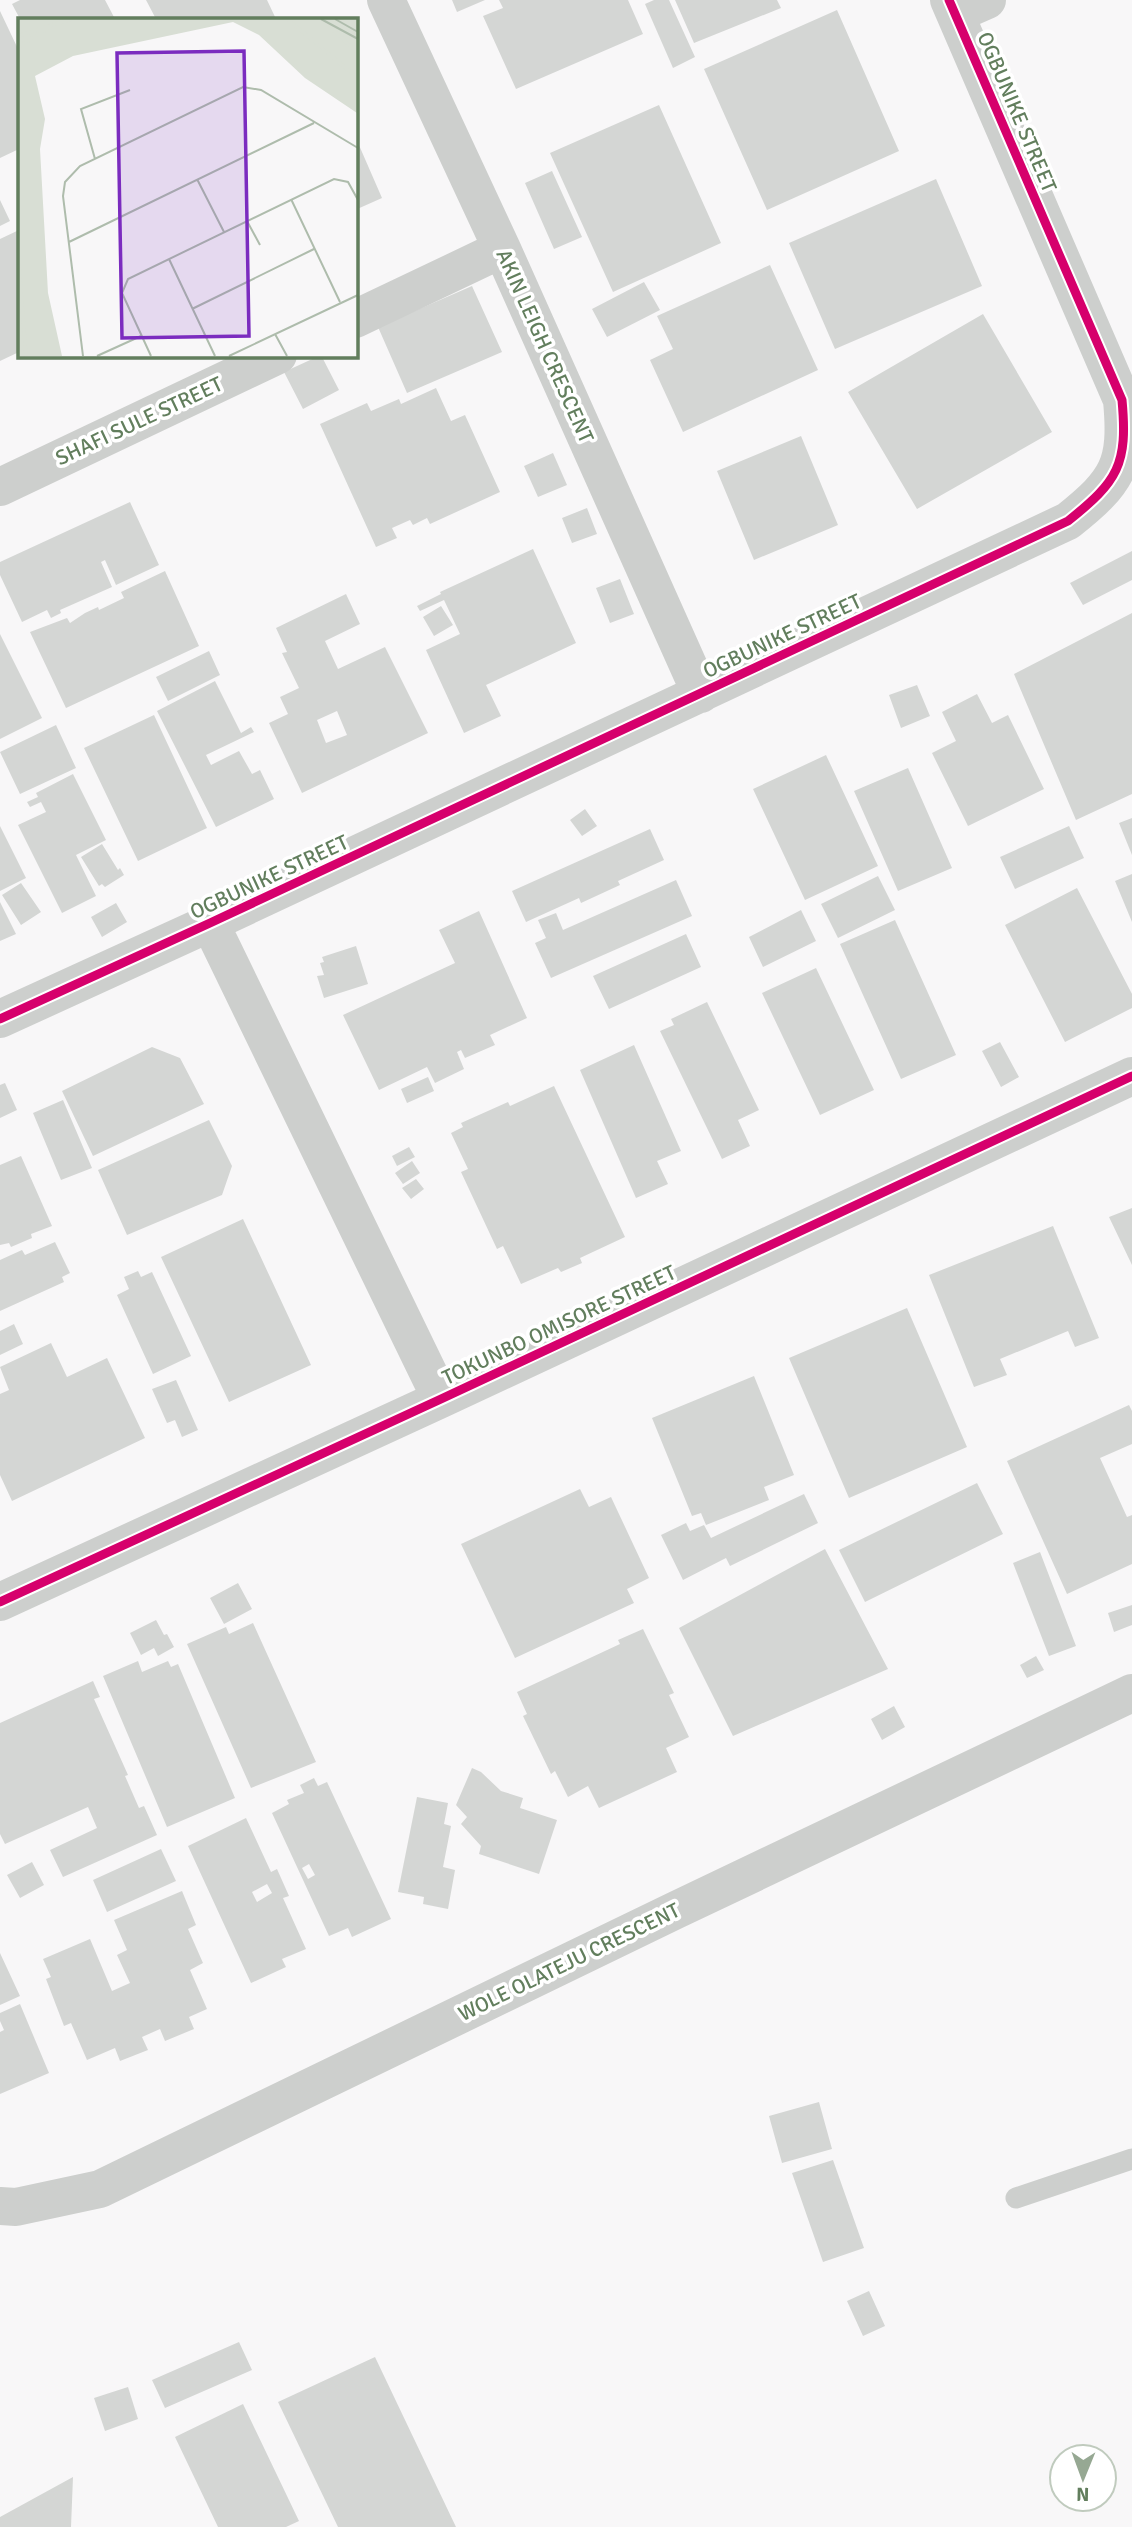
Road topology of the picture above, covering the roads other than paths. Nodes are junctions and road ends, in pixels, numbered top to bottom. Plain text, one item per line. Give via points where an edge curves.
1 (386, 0) edge
2 (964, 5) edge
3 (502, 249) junction
4 (357, 317) edge
5 (274, 357) edge
6 (0, 487) edge
7 (701, 694) junction
8 (211, 923) junction
9 (0, 1019) edge
10 (1132, 1076) edge
11 (441, 1399) junction
12 (0, 1602) edge
13 (1132, 1693) edge
14 (1132, 2159) edge
15 (1016, 2198) dead end
16 (0, 2206) edge

1 - 3 street, AKIN LEIGH CRESCENT
2 - 7 street, OGBUNIKE STREET via 1122,400 1125,434 1118,466 1100,495 1068,521
3 - 4 street
3 - 7 street, AKIN LEIGH CRESCENT
5 - 6 street, SHAFI SULE STREET
7 - 8 street, OGBUNIKE STREET
8 - 9 street, OGBUNIKE STREET
8 - 11 street
10 - 11 street, TOKUNBO OMISORE STREET
11 - 12 street, TOKUNBO OMISORE STREET
13 - 16 street, WOLE OLATEJU CRESCENT via 100,2189 16,2207
14 - 15 lane

